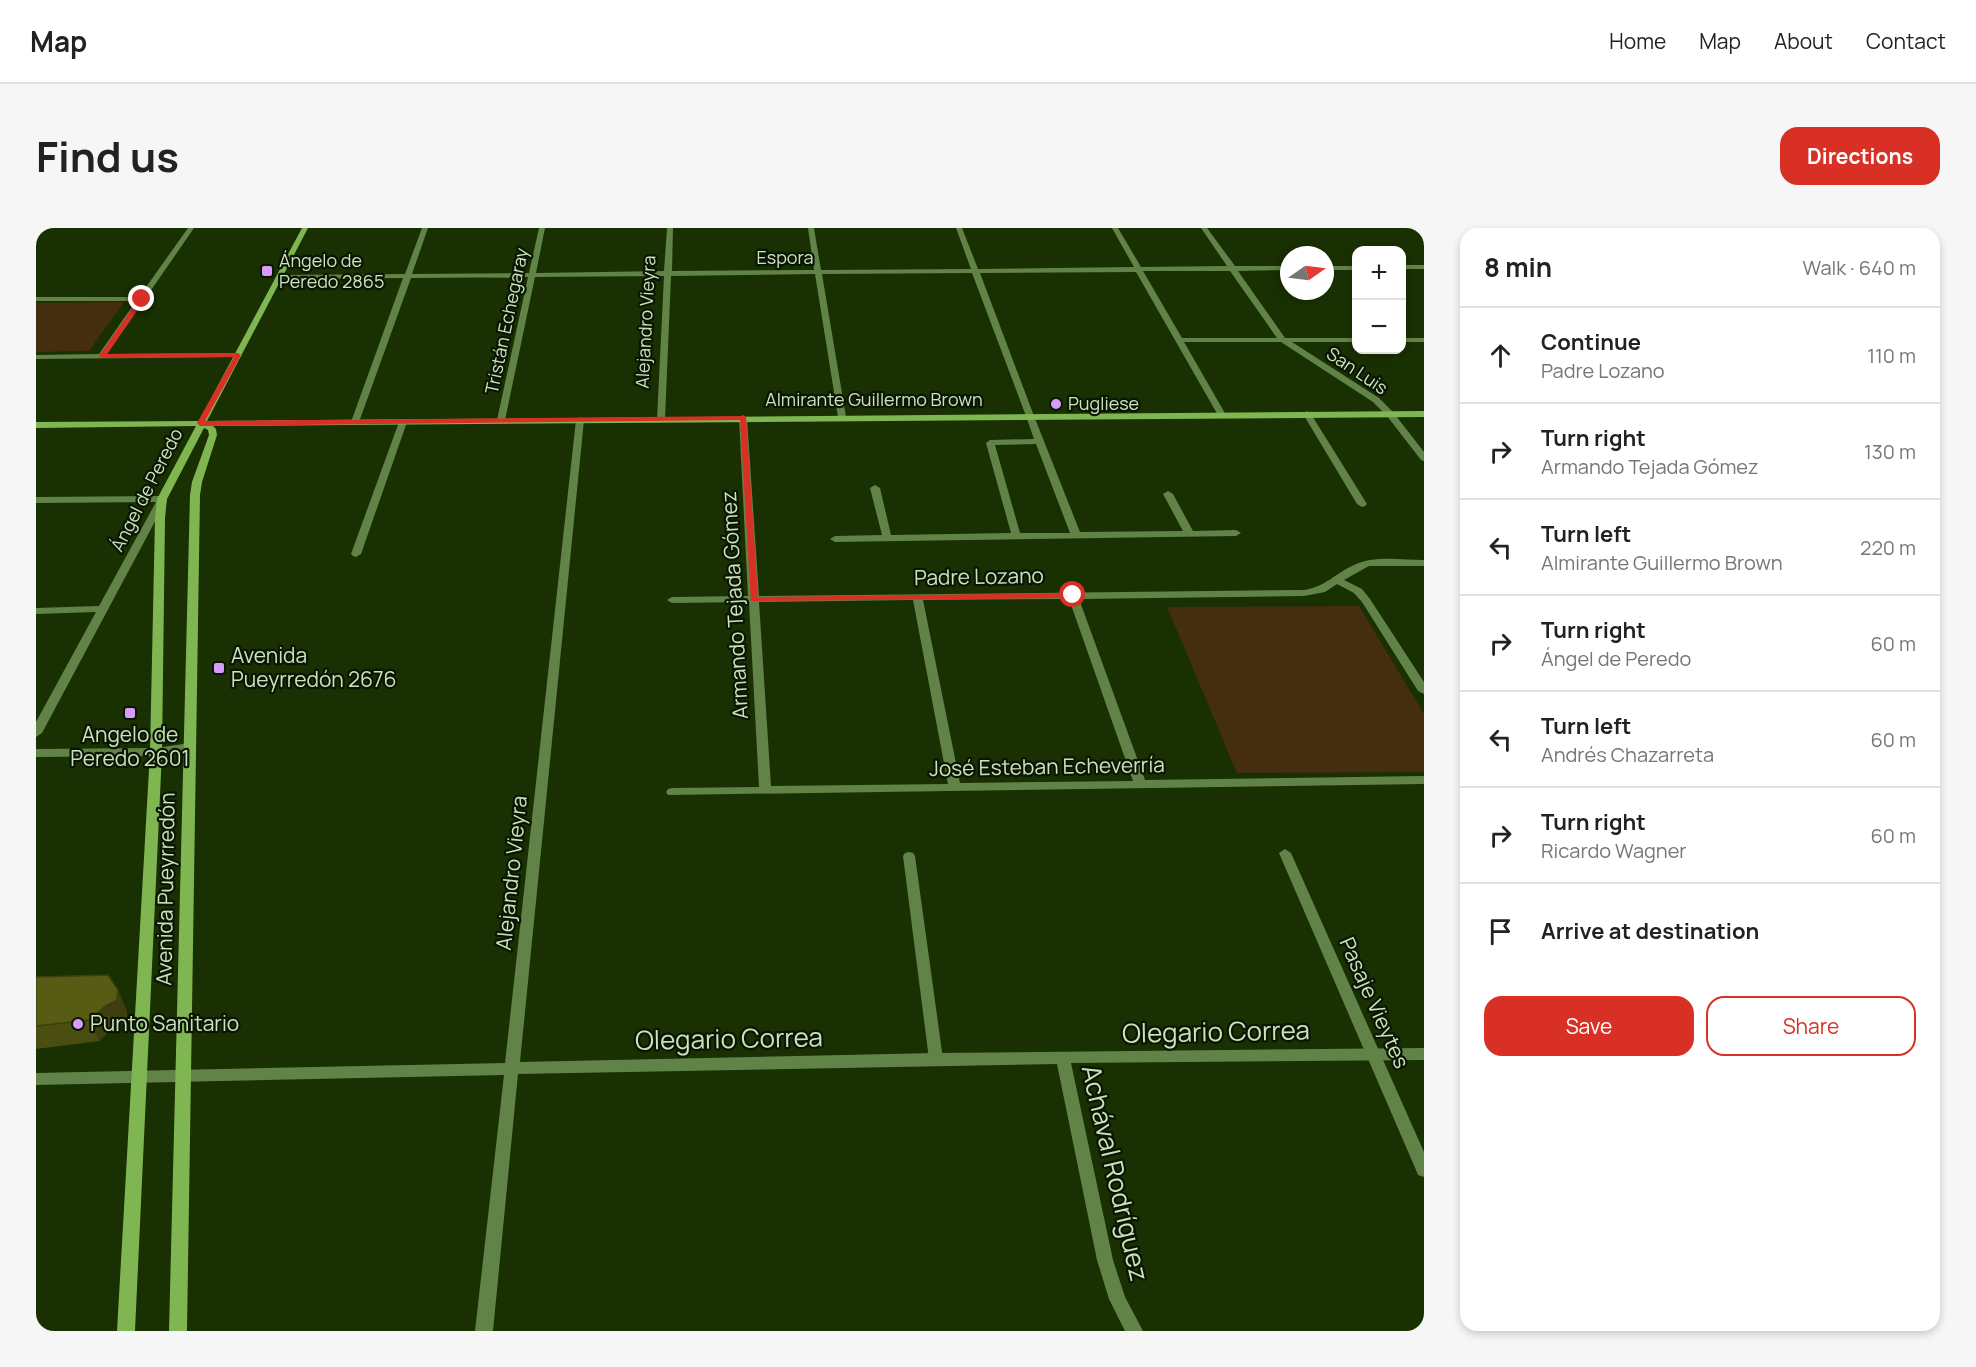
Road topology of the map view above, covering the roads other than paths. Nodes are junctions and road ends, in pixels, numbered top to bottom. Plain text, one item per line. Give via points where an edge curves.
1 (191, 228) edge
2 (305, 228) edge
3 (425, 228) edge
4 (542, 228) edge
5 (670, 228) edge
6 (811, 228) edge
7 (959, 228) edge
8 (1115, 228) edge
9 (1204, 228) edge
10 (1406, 267) edge
11 (1424, 267) edge
12 (1280, 268) edge
13 (1334, 268) edge
14 (1352, 268) edge
15 (1232, 269) junction
16 (1139, 270) junction
17 (976, 272) junction
18 (819, 273) junction
19 (667, 274) junction
20 (533, 275) junction
21 (408, 276) junction
22 (281, 277) junction
23 (36, 299) edge
24 (142, 299) junction
25 (1179, 340) junction
26 (1283, 340) junction
27 (1352, 340) edge
28 (1406, 340) edge
29 (1424, 340) edge
30 (238, 355) junction
31 (102, 356) junction
32 (36, 357) edge
33 (1307, 414) junction
34 (1390, 414) junction
35 (1424, 414) edge
36 (1222, 415) junction
37 (1030, 416) junction
38 (842, 417) junction
39 (743, 418) junction
40 (661, 419) junction
41 (501, 420) junction
42 (580, 420) junction
43 (355, 422) junction
44 (403, 422) junction
45 (200, 423) junction
46 (36, 425) edge
47 (1038, 441) junction
48 (1424, 458) edge
49 (875, 488) dead end
50 (1168, 494) dead end
51 (162, 499) junction
52 (36, 500) edge
53 (1362, 504) dead end
54 (1236, 532) dead end
55 (1075, 533) junction
56 (1189, 533) junction
57 (1016, 535) junction
58 (887, 537) junction
59 (835, 538) dead end
60 (357, 554) dead end
61 (1424, 563) edge
62 (1338, 581) junction
63 (1073, 595) junction
64 (917, 597) junction
65 (672, 600) dead end
66 (754, 600) junction
67 (103, 609) junction
68 (36, 611) edge
69 (1424, 691) edge
70 (36, 733) edge
71 (190, 747) junction
72 (156, 752) junction
73 (36, 753) edge
74 (1424, 780) edge
75 (1141, 785) junction
76 (955, 788) junction
77 (765, 790) junction
78 (672, 792) dead end
79 (1285, 853) dead end
80 (909, 856) dead end
81 (1374, 1054) junction
82 (1424, 1054) edge
83 (1063, 1058) junction
84 (936, 1059) junction
85 (513, 1068) junction
86 (183, 1077) junction
87 (141, 1078) junction
88 (36, 1079) edge
89 (1424, 1170) edge
90 (126, 1331) edge
91 (178, 1331) edge
92 (484, 1331) edge
93 (1134, 1331) edge

1 - 24 street
2 - 22 main road, Ángel de Peredo
3 - 21 street
4 - 20 street, Tristán Echegaray
5 - 19 street, Alejandro Vieyra
6 - 18 street
7 - 17 street
8 - 16 street
9 - 15 street, San Luis
10 - 11 street
12 - 15 street, Espora
13 - 14 street
15 - 16 street, Espora
15 - 26 street, San Luis
16 - 17 street, Espora
16 - 25 street
17 - 18 street, Espora
17 - 37 street
18 - 19 street, Espora
18 - 38 street
19 - 20 street, Espora
19 - 40 street, Alejandro Vieyra
20 - 21 street, Espora
20 - 41 street, Tristán Echegaray
21 - 22 street, Espora
21 - 43 street
22 - 30 main road, Ángel de Peredo
23 - 24 street
24 - 31 street
25 - 26 street
25 - 36 street
26 - 27 street
26 - 34 street, San Luis via 1366,393
28 - 29 street
30 - 31 street
30 - 45 main road, Ángel de Peredo
31 - 32 street
33 - 34 main road, Almirante Guillermo Brown
33 - 36 main road, Almirante Guillermo Brown
33 - 53 street
34 - 35 main road, Almirante Guillermo Brown
34 - 48 street, San Luis
36 - 37 main road, Almirante Guillermo Brown
37 - 38 main road, Almirante Guillermo Brown
37 - 47 street
38 - 39 main road, Almirante Guillermo Brown
39 - 40 main road, Almirante Guillermo Brown
39 - 66 street, Armando Tejada Gómez
40 - 42 main road, Almirante Guillermo Brown
41 - 42 main road, Almirante Guillermo Brown
41 - 44 main road, Almirante Guillermo Brown
42 - 85 street, Alejandro Vieyra
43 - 44 main road, Almirante Guillermo Brown
43 - 45 main road, Almirante Guillermo Brown
44 - 60 street
45 - 46 main road, Almirante Guillermo Brown
45 - 51 main road, Ángel de Peredo
45 - 71 main road, Avenida Pueyrredón via 212,429 213,435 195,495
47 - 55 street
47 - 57 street via 990,443
49 - 58 street
50 - 56 street
51 - 52 street
51 - 67 street, Ángel de Peredo
51 - 72 main road, Avenida Pueyrredón
54 - 56 street
55 - 56 street
55 - 57 street
57 - 58 street
58 - 59 street
61 - 62 street, Padre Lozano via 1368,563
62 - 63 street, Padre Lozano via 1304,594
62 - 69 street via 1366,600
63 - 64 street, Padre Lozano
63 - 75 street
64 - 66 street, Padre Lozano
64 - 76 street
65 - 66 street, Padre Lozano
66 - 77 street, Armando Tejada Gómez
67 - 68 street
67 - 70 street, Ángel de Peredo
71 - 72 street
71 - 86 main road, Avenida Pueyrredón
72 - 73 street
72 - 87 main road, Avenida Pueyrredón
74 - 75 street, José Esteban Echeverría
75 - 76 street, José Esteban Echeverría
76 - 77 street, José Esteban Echeverría
77 - 78 street, José Esteban Echeverría
79 - 81 street, Pasaje Vieytes
80 - 84 street
81 - 82 street, Olegario Correa
81 - 83 street, Olegario Correa
81 - 89 street, Pasaje Vieytes
83 - 84 street, Olegario Correa
83 - 93 street, Achával Rodríguez via 1105,1260 1117,1299
84 - 85 street, Olegario Correa
85 - 86 street, Olegario Correa
85 - 92 street, Alejandro Vieyra
86 - 87 street, Olegario Correa
86 - 91 main road, Avenida Pueyrredón
87 - 88 street, Olegario Correa
87 - 90 main road, Avenida Pueyrredón

